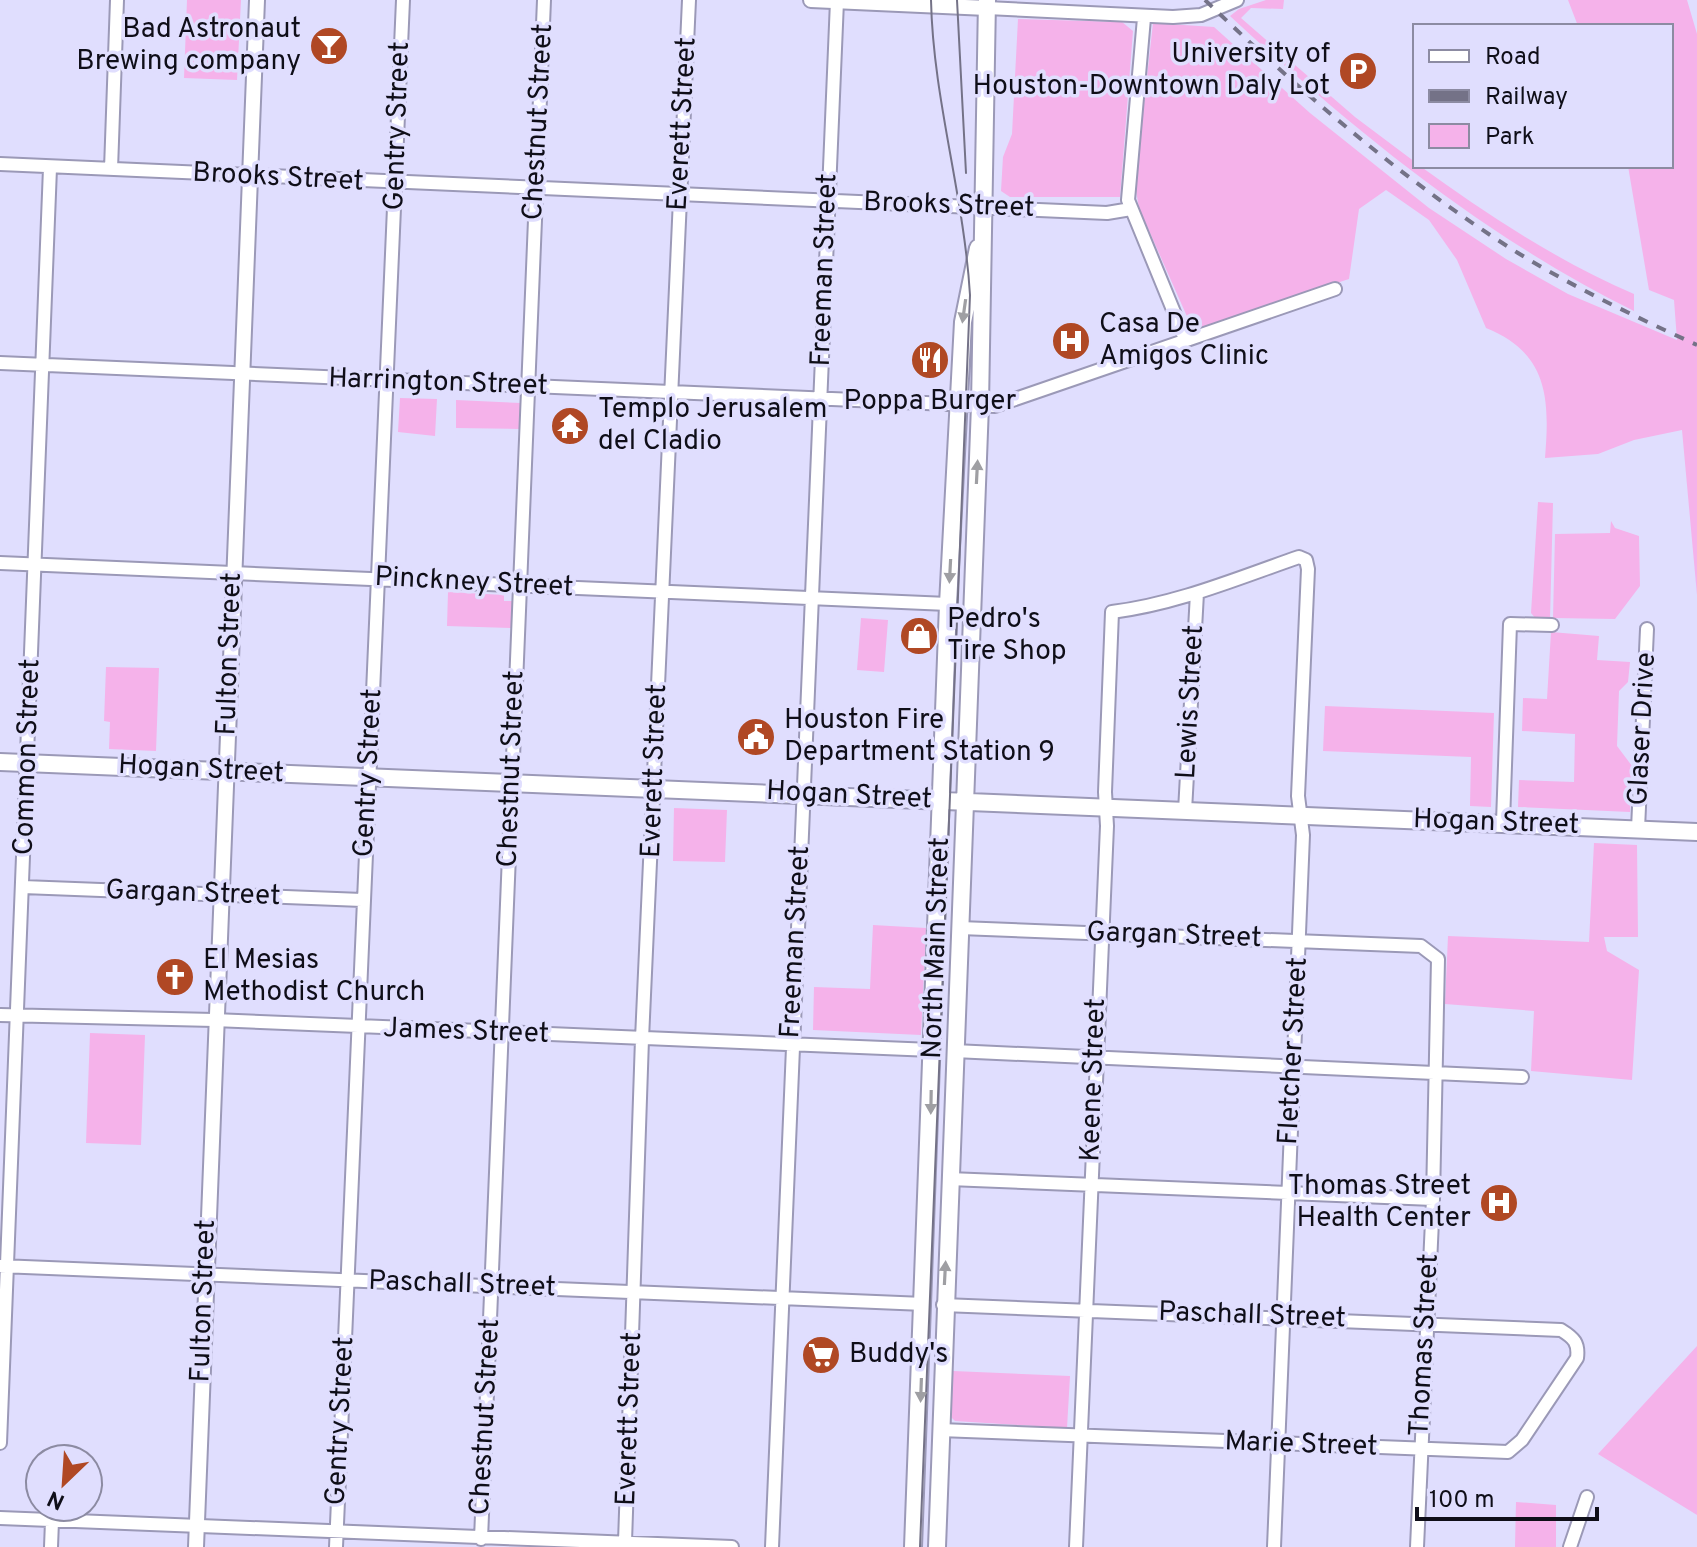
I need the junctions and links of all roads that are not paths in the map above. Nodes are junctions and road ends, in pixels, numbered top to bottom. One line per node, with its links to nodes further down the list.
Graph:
1 (117, 0): 13 (street)
2 (257, 0): 14 (street, Fulton Street)
3 (403, 0): 15 (street, Gentry Street)
4 (544, 0): 16 (street, Chestnut Street)
5 (689, 0): 17 (street, Everett Street)
6 (811, 0): 8 (street)
7 (1237, 0): 10 (street)
8 (837, 1): 9 (street); 18 (street, Freeman Street)
9 (987, 4): 10 (street); 19 (main road, North Main Street)
10 (1144, 18): 20 (street)
11 (0, 164): 12 (street, Brooks Street)
12 (50, 168): 13 (street, Brooks Street); 24 (street, Common Street)
13 (111, 169): 14 (street, Brooks Street)
14 (251, 177): 15 (street, Brooks Street); 25 (street, Fulton Street)
15 (396, 184): 16 (street, Brooks Street); 26 (street, Gentry Street)
16 (536, 189): 17 (street, Brooks Street); 27 (street, Chestnut Street)
17 (680, 195): 18 (street, Brooks Street); 28 (street, Everett Street)
18 (827, 201): 19 (street, Brooks Street); 29 (street, Freeman Street)
19 (984, 207): 20 (street, Brooks Street); 30 (main road, North Main Street, one-way to 30); 31 (main road, North Main Street)
20 (1131, 209): 22 (street)
21 (1335, 289): 22 (street, Harrington Street)
22 (1185, 339): 31 (street, Harrington Street)
23 (0, 363): 24 (street, Harrington Street)
24 (45, 365): 25 (street, Harrington Street); 33 (street, Common Street)
25 (243, 374): 26 (street, Harrington Street); 34 (street, Fulton Street)
26 (386, 380): 27 (street, Harrington Street); 35 (street, Gentry Street)
27 (527, 386): 28 (street, Harrington Street); 36 (street, Chestnut Street)
28 (670, 393): 29 (street, Harrington Street); 37 (street, Everett Street)
29 (820, 399): 30 (street, Harrington Street); 39 (street, Freeman Street)
30 (960, 405): 31 (street, Harrington Street); 40 (main road, North Main Street, one-way to 40)
31 (980, 405): 51 (main road, North Main Street, one-way to 31)
32 (0, 563): 33 (street, Pinckney Street)
33 (36, 564): 34 (street, Pinckney Street); 44 (street, Common Street)
34 (234, 573): 35 (street, Pinckney Street); 45 (street, Fulton Street)
35 (377, 579): 36 (street, Pinckney Street); 46 (street, Gentry Street)
36 (519, 585): 37 (street, Pinckney Street); 47 (street, Chestnut Street)
37 (662, 592): 39 (street, Pinckney Street); 48 (street, Everett Street)
38 (1197, 593): 52 (street, Keene Street); 53 (street, Lewis Street); 54 (street, Fletcher Street)
39 (812, 598): 40 (street, Pinckney Street); 49 (street, Freeman Street)
40 (948, 604): 50 (main road, North Main Street)
41 (1552, 625): 55 (street)
42 (1647, 629): 56 (street, Glaser Drive)
43 (0, 762): 44 (main road, Hogan Street)
44 (27, 763): 45 (main road, Hogan Street); 58 (street, Common Street)
45 (225, 772): 46 (main road, Hogan Street); 59 (street, Fulton Street)
46 (369, 778): 47 (main road, Hogan Street); 60 (street, Gentry Street)
47 (512, 783): 48 (main road, Hogan Street); 69 (street, Chestnut Street)
48 (654, 788): 49 (main road, Hogan Street); 70 (street, Everett Street)
49 (803, 794): 50 (main road, Hogan Street); 71 (street, Freeman Street)
50 (942, 800): 51 (main road, Hogan Street); 72 (main road, North Main Street)
51 (967, 801): 52 (main road, Hogan Street); 61 (main road, North Main Street)
52 (1105, 807): 53 (main road, Hogan Street); 62 (street, Keene Street)
53 (1185, 811): 54 (main road, Hogan Street)
54 (1300, 816): 55 (main road, Hogan Street); 63 (street, Fletcher Street)
55 (1503, 822): 56 (main road, Hogan Street)
56 (1638, 829): 57 (main road, Hogan Street)
57 (1692, 832)
58 (23, 887): 59 (street, Gargan Street); 66 (street, Common Street)
59 (220, 895): 60 (street, Gargan Street); 67 (street, Fulton Street)
60 (362, 900): 68 (street, Gentry Street)
61 (960, 928): 62 (street, Gargan Street); 73 (main road, North Main Street)
62 (1100, 933): 63 (street, Gargan Street); 74 (street, Keene Street)
63 (1300, 940): 64 (street, Gargan Street); 75 (street, Fletcher Street)
64 (1435, 953): 76 (street, Thomas Street)
65 (0, 1015): 66 (street, James Street)
66 (17, 1016): 67 (street, James Street); 82 (street, Common Street)
67 (214, 1020): 68 (street, James Street); 83 (street, Fulton Street)
68 (356, 1028): 69 (street, James Street); 84 (street, Gentry Street)
69 (502, 1034): 70 (street, James Street); 85 (street, Chestnut Street)
70 (642, 1039): 71 (street, James Street); 86 (street, Everett Street)
71 (791, 1044): 72 (street, James Street); 87 (street, Freeman Street)
72 (932, 1050): 88 (main road, North Main Street, one-way to 88)
73 (954, 1051): 74 (street); 78 (main road, North Main Street)
74 (1095, 1057): 75 (street); 79 (street, Keene Street)
75 (1293, 1066): 76 (street); 80 (street, Fletcher Street)
76 (1437, 1073): 77 (street); 81 (street, Thomas Street)
77 (1522, 1077)
78 (949, 1179): 79 (street); 89 (main road, North Main Street, one-way to 78)
79 (1090, 1186): 80 (street); 90 (street, Keene Street)
80 (1288, 1193): 81 (street); 91 (street, Fletcher Street)
81 (1433, 1199): 92 (street, Thomas Street)
82 (4, 1266): 83 (street, Paschall Street); 96 (street, Common Street)
83 (204, 1273): 84 (street, Paschall Street); 104 (street, Fulton Street)
84 (348, 1280): 85 (street, Paschall Street); 105 (street, Gentry Street)
85 (492, 1286): 86 (street, Paschall Street); 106 (street, Chestnut Street)
86 (635, 1292): 87 (street, Paschall Street); 107 (street, Everett Street)
87 (781, 1298): 88 (street, Paschall Street); 112 (street, Freeman Street)
88 (924, 1304): 113 (main road, North Main Street, one-way to 113)
89 (943, 1305): 90 (street, Paschall Street); 94 (main road, North Main Street)
90 (1084, 1309): 91 (street, Paschall Street); 95 (street, Keene Street)
91 (1283, 1317): 92 (street, Paschall Street); 97 (street, Fletcher Street)
92 (1426, 1324): 93 (street, Paschall Street); 98 (street, Thomas Street)
93 (1561, 1330): 98 (street, Marie Street)
94 (940, 1430): 95 (street, Marie Street); 114 (main road, North Main Street)
95 (1079, 1436): 97 (street, Marie Street); 115 (street, Keene Street)
96 (0, 1443)
97 (1277, 1444): 98 (street, Marie Street); 116 (street, Fletcher Street)
98 (1420, 1449): 117 (street, Thomas Street)
99 (1587, 1497): 118 (street)
100 (0, 1518): 101 (street)
101 (24, 1519)
102 (52, 1523): 108 (street)
103 (104, 1523): 104 (street)
104 (197, 1526): 105 (street); 109 (street, Fulton Street)
105 (336, 1531): 106 (street); 110 (street, Gentry Street)
106 (481, 1539): 107 (street)
107 (625, 1542): 111 (street)
108 (51, 1547)
109 (196, 1547)
110 (336, 1547)
111 (732, 1547)
112 (772, 1547)
113 (913, 1547)
114 (937, 1547)
115 (1076, 1547)
116 (1274, 1547)
117 (1417, 1547)
118 (1570, 1547)

